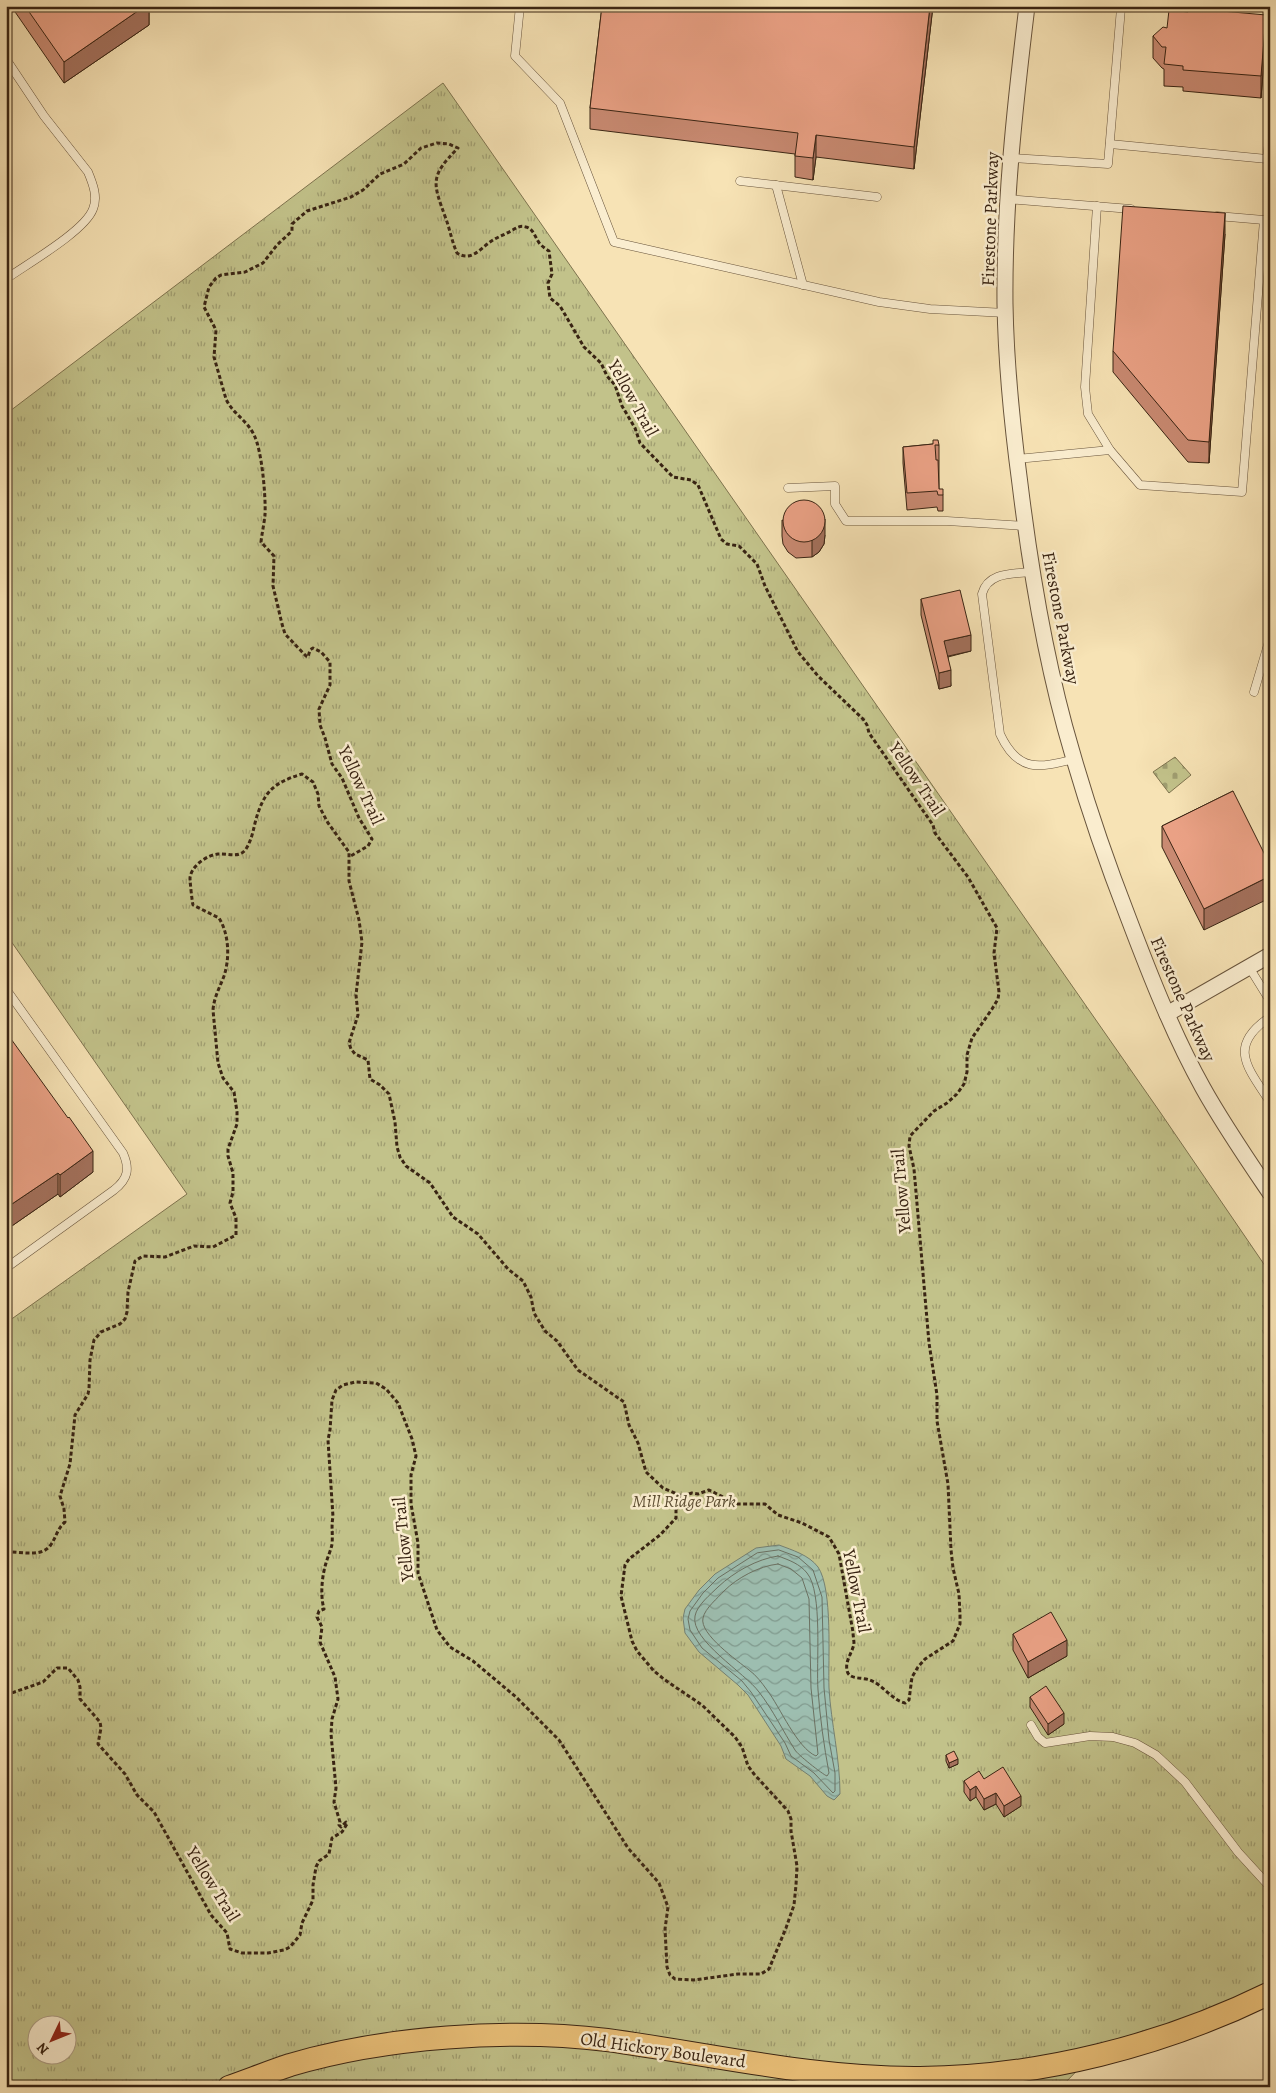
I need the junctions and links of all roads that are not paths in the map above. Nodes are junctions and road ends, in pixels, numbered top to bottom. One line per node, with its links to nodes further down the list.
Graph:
1 (520, 6): 16 (lane)
2 (1027, 6): 7 (street, Firestone Parkway)
3 (1134, 6): 6 (lane)
4 (6, 59): 15 (lane)
5 (1270, 133): 6 (lane)
6 (1110, 144): 7 (lane)
7 (1011, 158): 11 (street, Firestone Parkway)
8 (740, 181): 9 (lane)
9 (776, 185): 10 (lane); 16 (lane)
10 (877, 197)
11 (1007, 199): 12 (lane); 17 (street, Firestone Parkway)
12 (1097, 206): 13 (lane); 18 (lane)
13 (1136, 209)
14 (1205, 215): 18 (lane)
15 (6, 278)
16 (803, 285): 17 (lane)
17 (1006, 313): 19 (street, Firestone Parkway)
18 (1110, 450): 19 (lane)
19 (1017, 460): 21 (street, Firestone Parkway)
20 (788, 488): 21 (lane)
21 (1025, 526): 22 (street, Firestone Parkway)
22 (1031, 572): 25 (street, Firestone Parkway); 25 (lane)
23 (1270, 638): 24 (lane)
24 (1254, 692)
25 (1074, 759): 30 (street, Firestone Parkway)
26 (1270, 955): 27 (street)
27 (1249, 967): 29 (lane); 30 (street)
28 (6, 989): 34 (lane)
29 (1270, 1001)
30 (1167, 1014): 33 (street, Firestone Parkway)
31 (1270, 1017): 32 (lane)
32 (1270, 1102)
33 (1270, 1193)
34 (6, 1268)
35 (1031, 1725): 36 (lane)
36 (1270, 1887)
37 (1270, 1993): 38 (main road, Old Hickory Boulevard)
38 (229, 2087)

